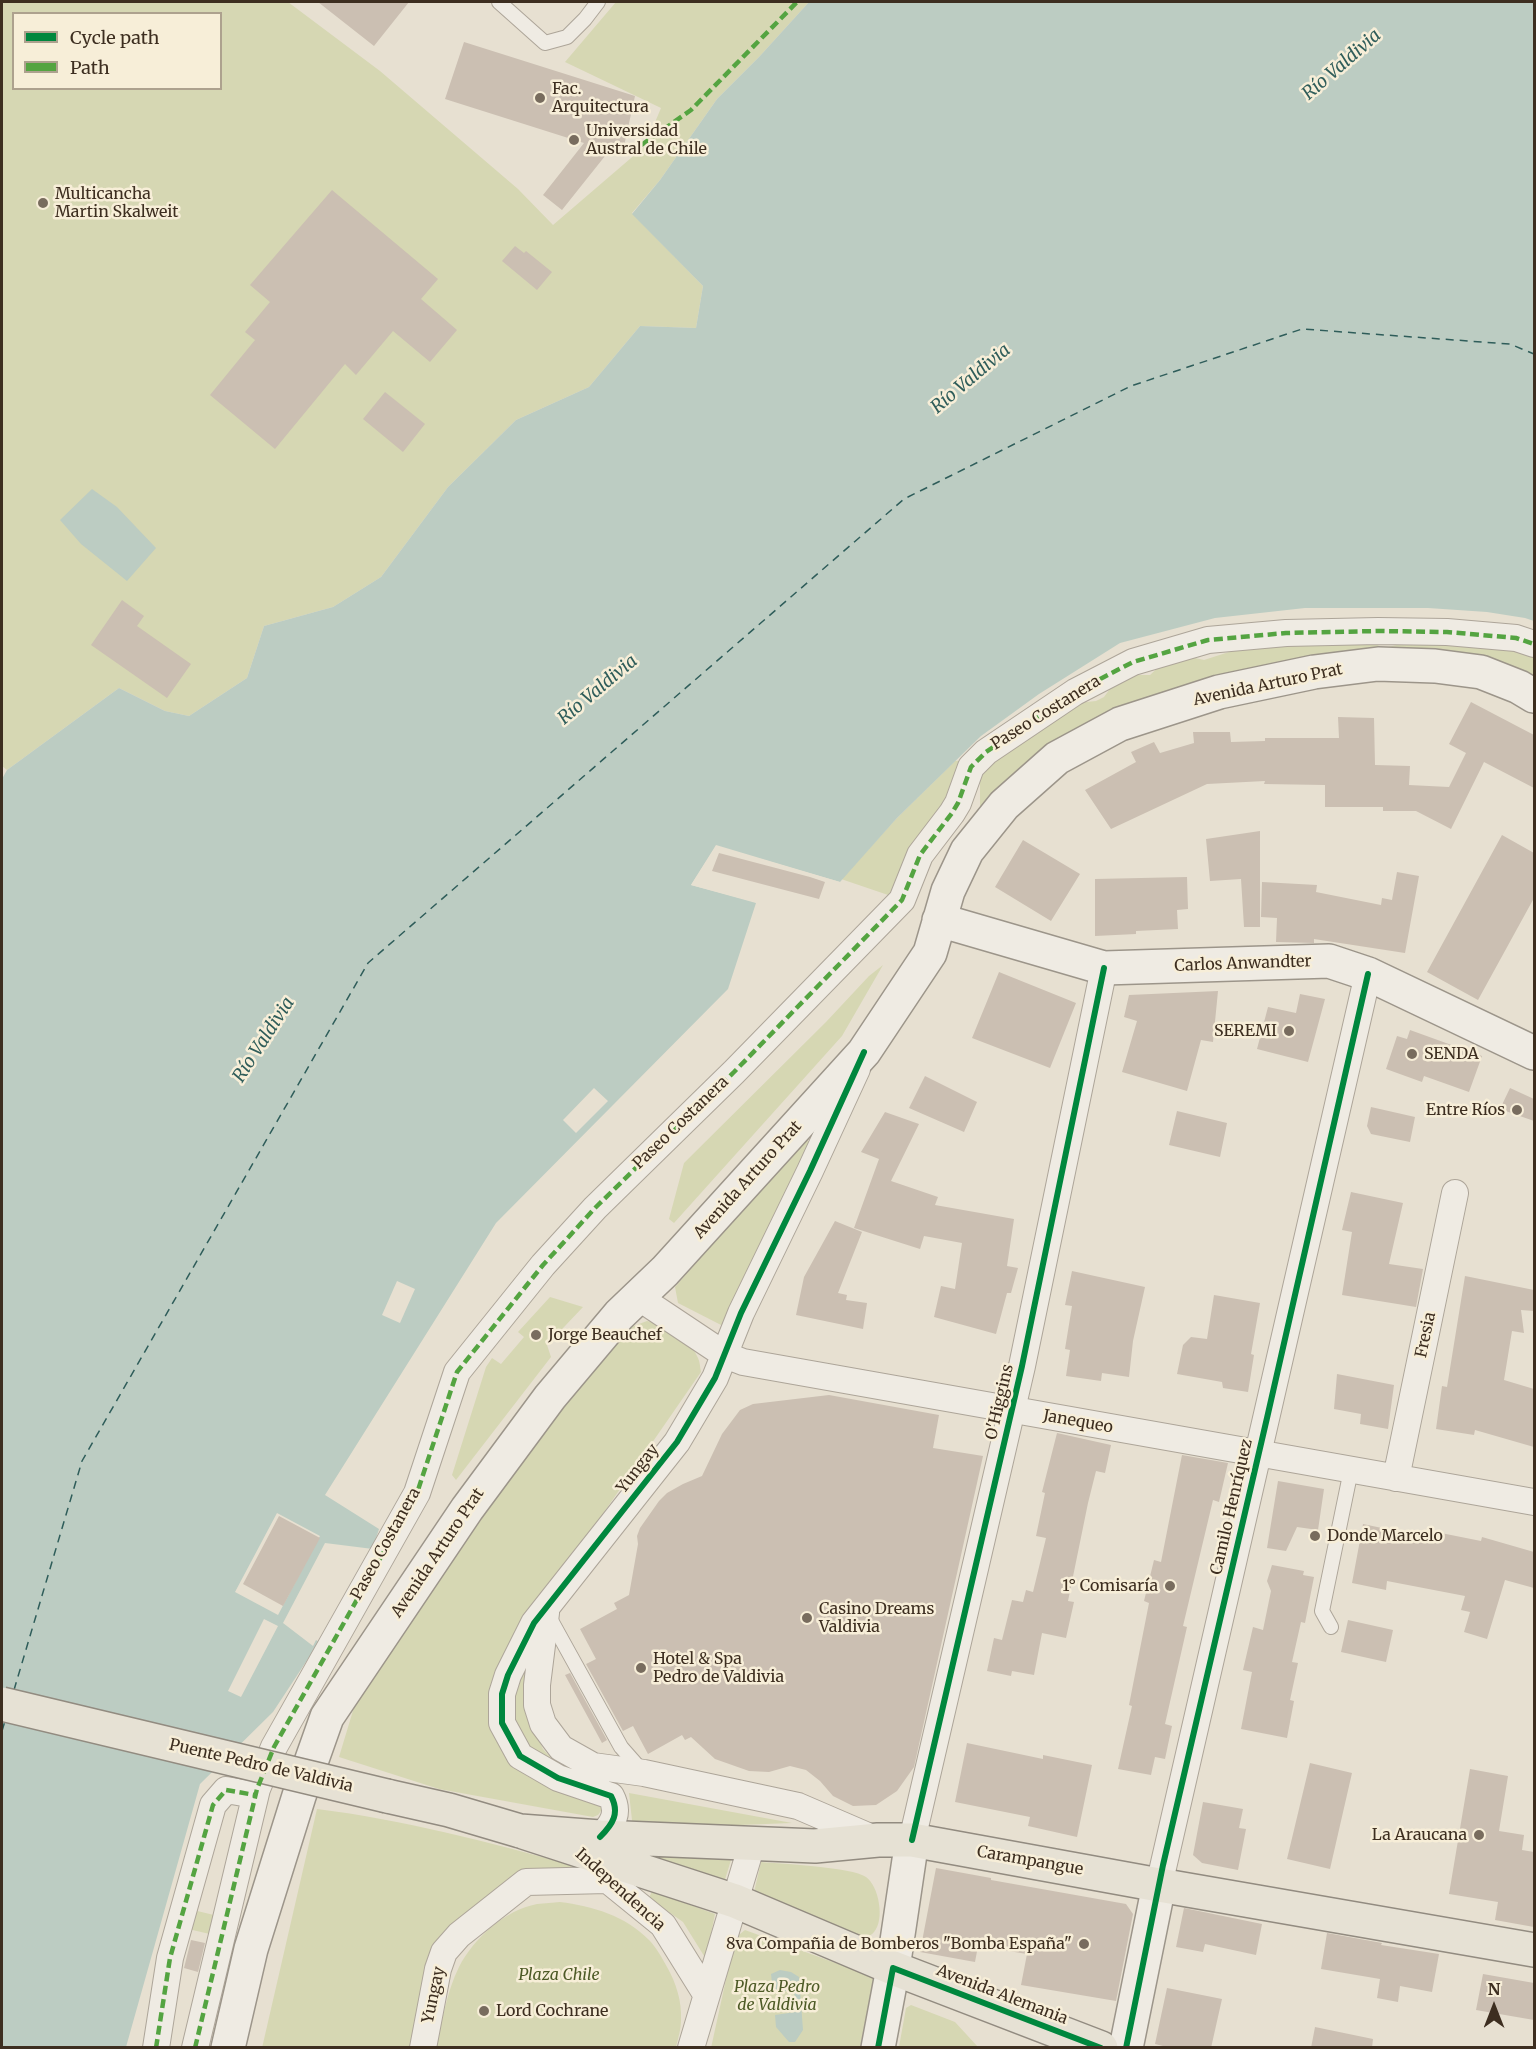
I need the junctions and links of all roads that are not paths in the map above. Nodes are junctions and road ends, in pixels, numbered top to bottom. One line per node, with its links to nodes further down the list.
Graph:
1 (499, 2): 2 (lane)
2 (598, 2)
3 (1534, 644): 22 (street, Paseo Costanera)
4 (1534, 696): 5 (main road, Avenida Arturo Prat)
5 (939, 920): 6 (main road, Carlos Anwandter); 8 (main road, Avenida Arturo Prat)
6 (1104, 968): 7 (main road, Carlos Anwandter); 13 (street, O'Higgins)
7 (1368, 974): 9 (main road, Carlos Anwandter); 14 (street, Camilo Henríquez)
8 (864, 1052): 11 (main road, Avenida Arturo Prat); 12 (street, Yungay)
9 (1534, 1053)
10 (1455, 1193): 16 (street, Fresia)
11 (638, 1297): 12 (street, Janequeo); 36 (main road, Avenida Arturo Prat)
12 (725, 1355): 13 (street, Janequeo); 18 (street, Yungay)
13 (1012, 1411): 14 (street, Janequeo); 25 (street, O'Higgins)
14 (1258, 1453): 15 (street, Janequeo); 29 (street, Camilo Henríquez)
15 (1351, 1470): 16 (street, Janequeo); 19 (lane)
16 (1396, 1478): 17 (street, Janequeo)
17 (1534, 1502)
18 (546, 1610): 21 (lane); 21 (street); 26 (street, Yungay)
19 (1332, 1627)
20 (2, 1704): 23 (main road, Puente Pedro de Valdivia, bridge)
21 (644, 1773): 24 (street)
22 (255, 1795): 34 (street); 35 (street, Paseo Costanera)
23 (520, 1831): 26 (main road, Avenida Alemania)
24 (878, 1840): 25 (main road, Carampangue); 27 (main road, Carampangue)
25 (912, 1840): 29 (main road, Carampangue); 32 (main road)
26 (586, 1842): 27 (main road, Carampangue); 28 (street, Independencia); 30 (main road, Avenida Alemania)
27 (752, 1844): 30 (street)
28 (607, 1880): 33 (street, Independencia); 37 (street, Yungay)
29 (1159, 1885): 31 (main road, Carampangue); 41 (main road, Camilo Henríquez)
30 (735, 1901): 32 (main road, Avenida Alemania); 33 (street)
31 (1534, 1950)
32 (893, 1968): 39 (main road); 40 (main road, Avenida Alemania)
33 (706, 1995): 38 (street)
34 (156, 2048)
35 (195, 2048)
36 (228, 2048)
37 (423, 2048)
38 (691, 2048)
39 (878, 2048)
40 (1101, 2048)
41 (1126, 2048)

